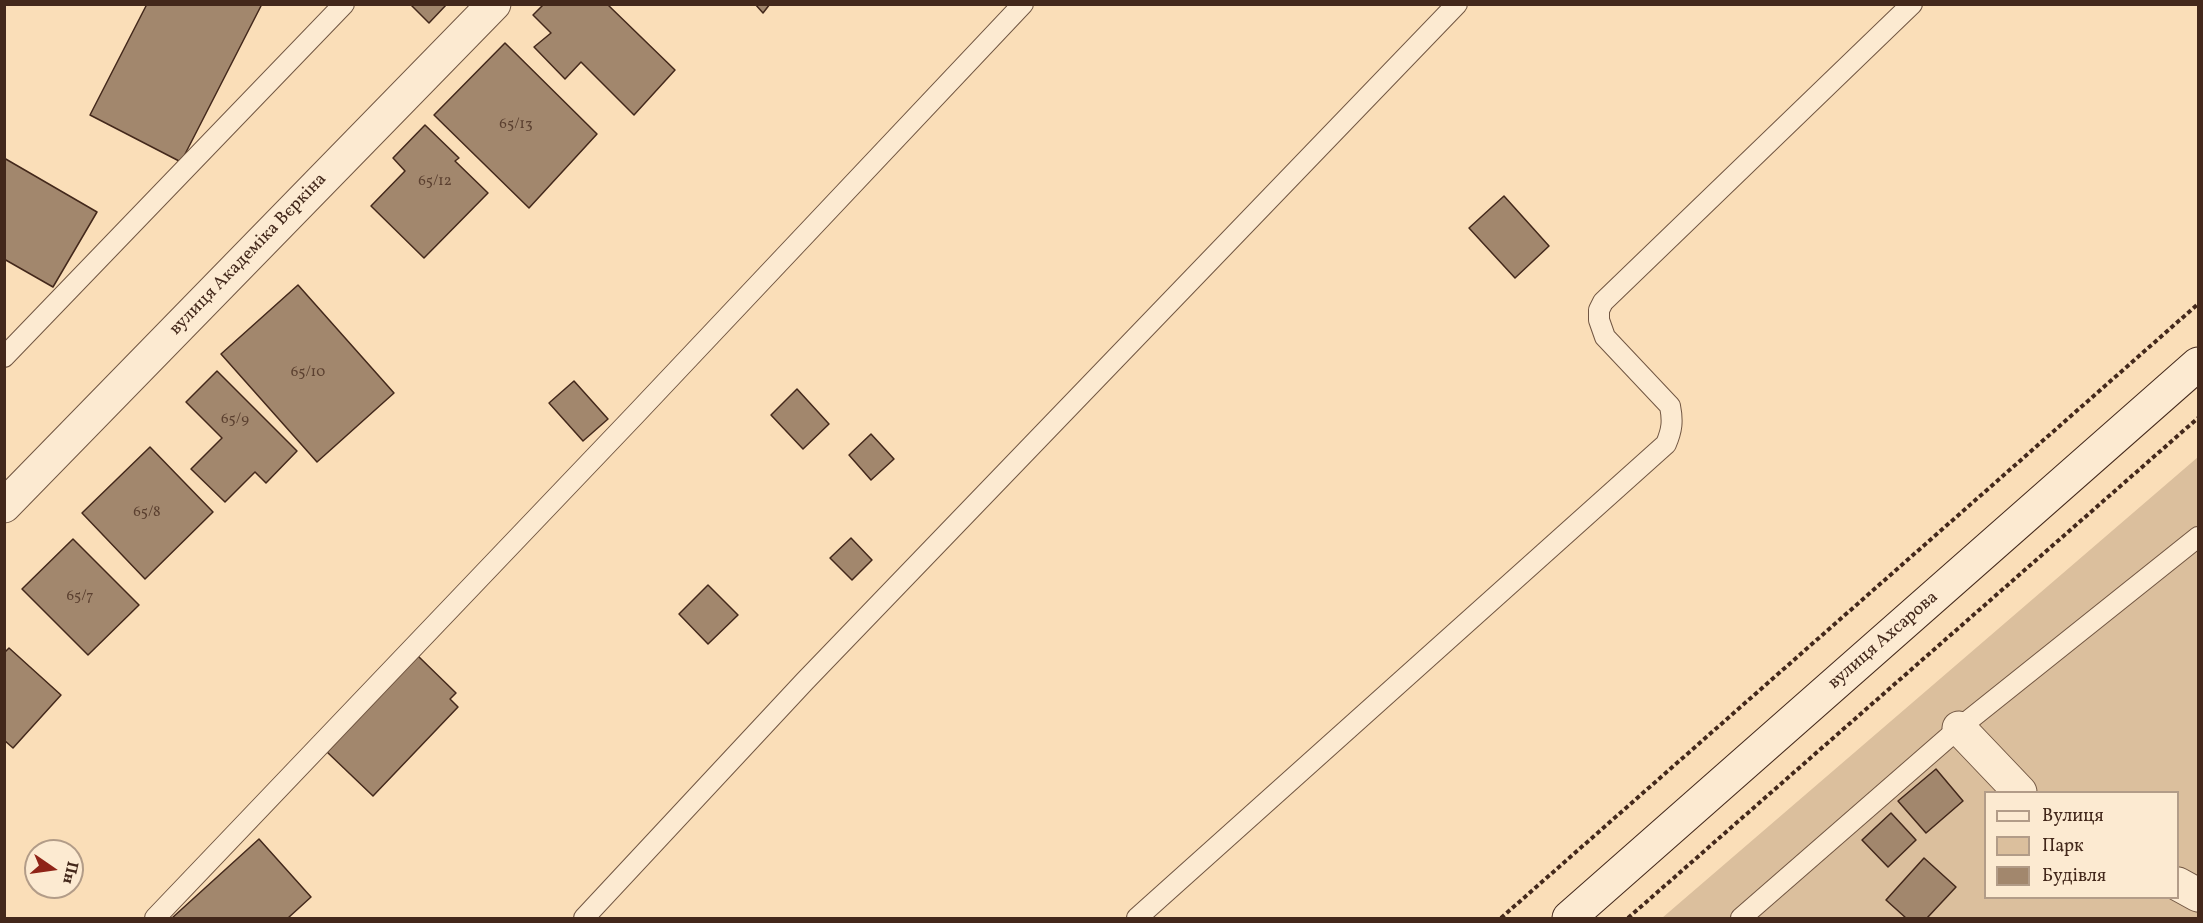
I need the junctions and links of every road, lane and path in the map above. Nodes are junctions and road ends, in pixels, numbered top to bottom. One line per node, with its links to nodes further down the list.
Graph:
1 (494, 4): 10 (main road, вулиця Академіка Вєркіна)
2 (1023, 4): 16 (lane)
3 (1457, 4): 17 (lane)
4 (1912, 4): 18 (lane)
5 (334, 7): 7 (lane)
6 (2199, 304): 19 (path)
7 (4, 357)
8 (2199, 364): 20 (main road, вулиця Ахсарова)
9 (2199, 418): 21 (path)
10 (4, 506)
11 (2199, 537): 12 (lane)
12 (1959, 728): 13 (main road); 22 (lane)
13 (2019, 791)
14 (2179, 885): 15 (main road)
15 (2199, 895)
16 (155, 918)
17 (584, 918)
18 (1137, 918)
19 (1501, 918)
20 (1569, 918)
21 (1628, 918)
22 (1741, 918)

